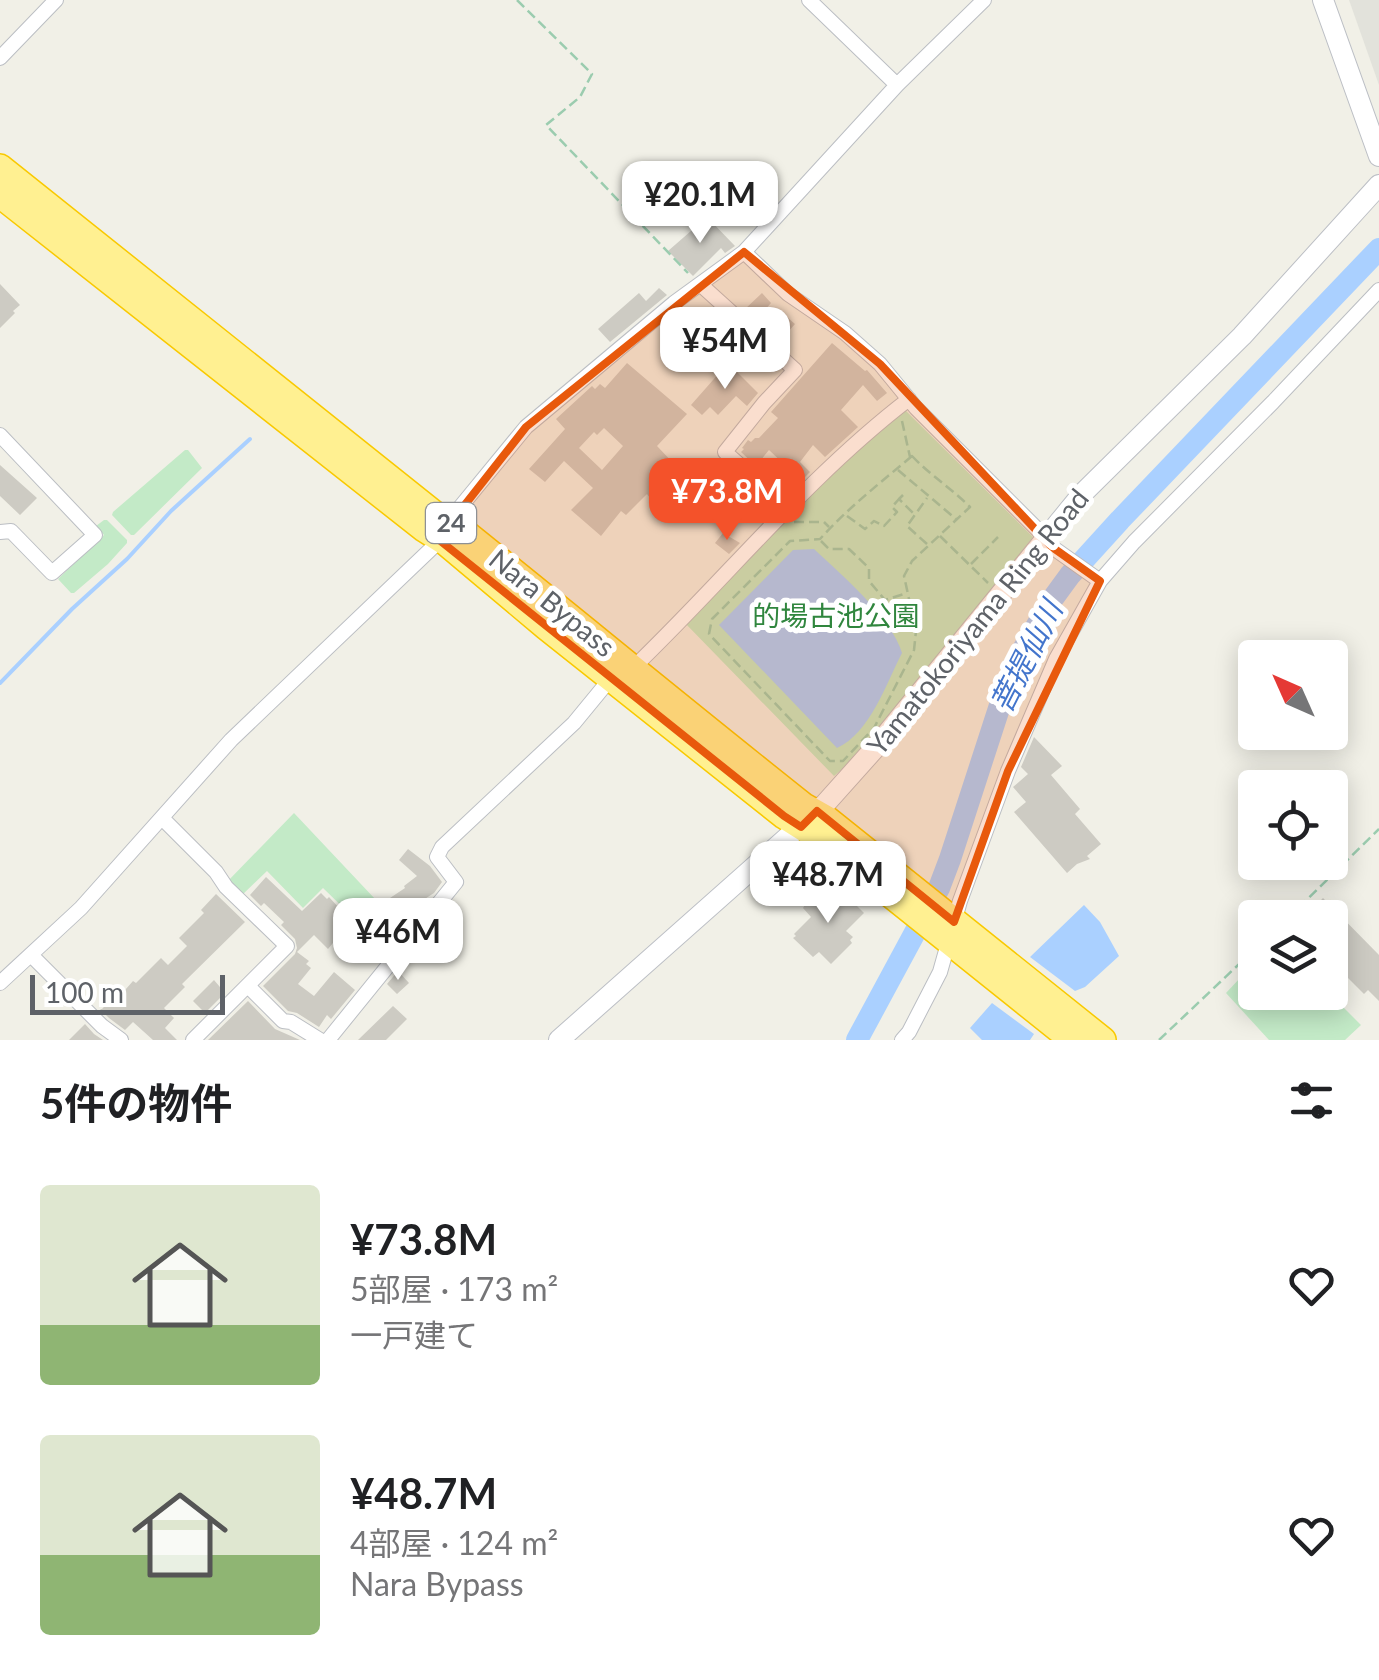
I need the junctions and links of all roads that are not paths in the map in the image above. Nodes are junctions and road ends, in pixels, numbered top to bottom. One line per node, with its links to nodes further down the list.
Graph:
1 (56, 0): 5 (street)
2 (809, 0): 6 (street)
3 (984, 0): 6 (street)
4 (1323, 0): 7 (main road)
5 (0, 58)
6 (897, 85): 11 (street)
7 (1379, 156)
8 (0, 166): 17 (highway, Nara Bypass / 24)
9 (1379, 186): 19 (main road, Yamatokoriyama Ring Road)
10 (0, 195): 17 (highway, Nara Bypass / 24)
11 (744, 252): 12 (street); 14 (street)
12 (700, 284): 16 (street); 17 (street)
13 (1379, 290): 20 (street)
14 (908, 399): 16 (street); 19 (street)
15 (0, 435): 18 (street)
16 (788, 514): 21 (street)
17 (444, 531): 21 (highway, Nara Bypass / 24); 22 (street)
18 (0, 532)
19 (1048, 543): 20 (street); 23 (main road, Yamatokoriyama Ring Road)
20 (1097, 578): 24 (street)
21 (622, 674): 23 (highway, Nara Bypass / 24); 30 (street)
22 (162, 818): 25 (street); 27 (street)
23 (808, 820): 24 (highway, Nara Bypass / 24); 31 (main road, Yamatokoriyama Ring Road)
24 (948, 929): 32 (street); 33 (highway, Nara Bypass / 24); 34 (highway, Nara Bypass / 24)
25 (32, 956): 26 (street); 28 (street)
26 (0, 984)
27 (248, 986): 29 (street); 30 (street)
28 (121, 1040)
29 (193, 1040)
30 (324, 1040)
31 (558, 1040)
32 (902, 1040)
33 (1072, 1040)
34 (1103, 1040)

